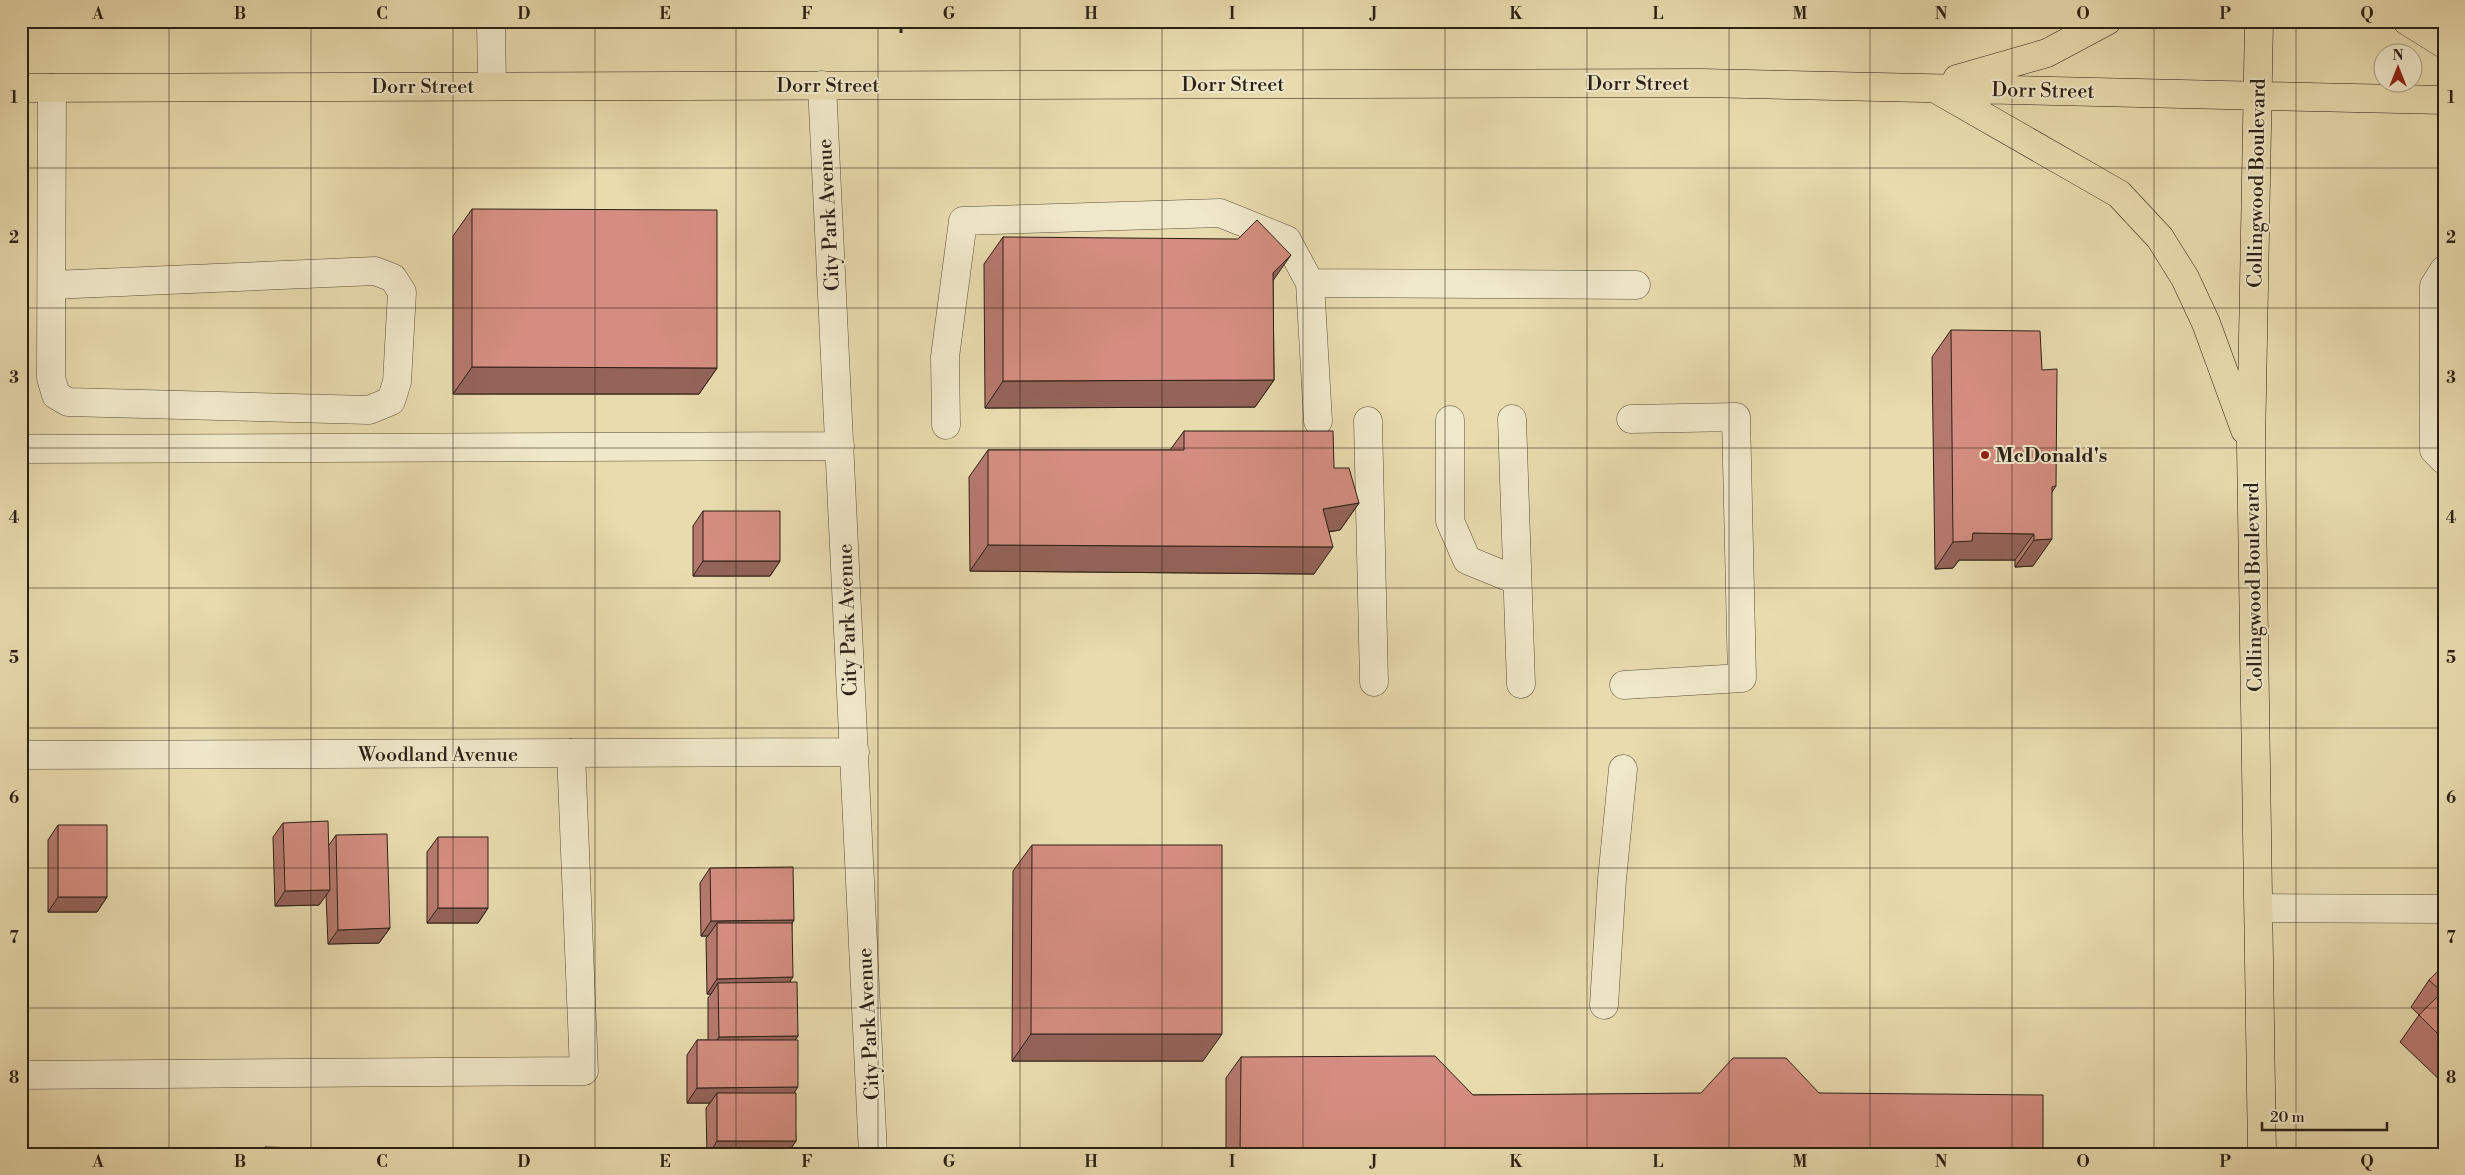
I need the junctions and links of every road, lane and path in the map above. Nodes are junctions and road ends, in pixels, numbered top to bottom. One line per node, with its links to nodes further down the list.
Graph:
1 (491, 21): 9 (street)
2 (901, 21): 6 (path)
3 (2107, 21): 10 (main road)
4 (2259, 21): 13 (main road, Collingwood Boulevard)
5 (2407, 21): 7 (main road)
6 (901, 33)
7 (2444, 44)
8 (822, 85): 9 (main road, Dorr Street); 10 (main road, Dorr Street); 26 (street, City Park Avenue)
9 (492, 86): 12 (main road, Dorr Street)
10 (1932, 87): 13 (main road, Dorr Street); 25 (main road)
11 (21, 88): 12 (main road, Dorr Street)
12 (52, 88): 17 (street)
13 (2258, 95): 14 (main road, Dorr Street); 25 (main road, Collingwood Boulevard)
14 (2444, 100)
15 (2444, 270): 28 (street)
16 (1310, 283): 18 (street); 22 (street); 24 (street)
17 (52, 285): 17 (street)
18 (1636, 285)
19 (1512, 419): 29 (street)
20 (1631, 419): 32 (street)
21 (1450, 420): 29 (street)
22 (1318, 422)
23 (1368, 422): 30 (street)
24 (946, 425)
25 (2251, 445): 37 (main road, Collingwood Boulevard)
26 (840, 446): 27 (street); 33 (street, City Park Avenue)
27 (21, 449)
28 (2444, 460)
29 (1516, 580): 31 (street)
30 (1374, 682)
31 (1520, 684)
32 (1624, 685)
33 (855, 752): 34 (street, Woodland Avenue); 41 (street, City Park Avenue)
34 (570, 753): 35 (street, Woodland Avenue); 40 (street)
35 (21, 755)
36 (1623, 769): 39 (street)
37 (2259, 908): 38 (street); 42 (main road, Collingwood Boulevard)
38 (2444, 909)
39 (1604, 1005)
40 (21, 1075)
41 (873, 1154)
42 (2262, 1154)

